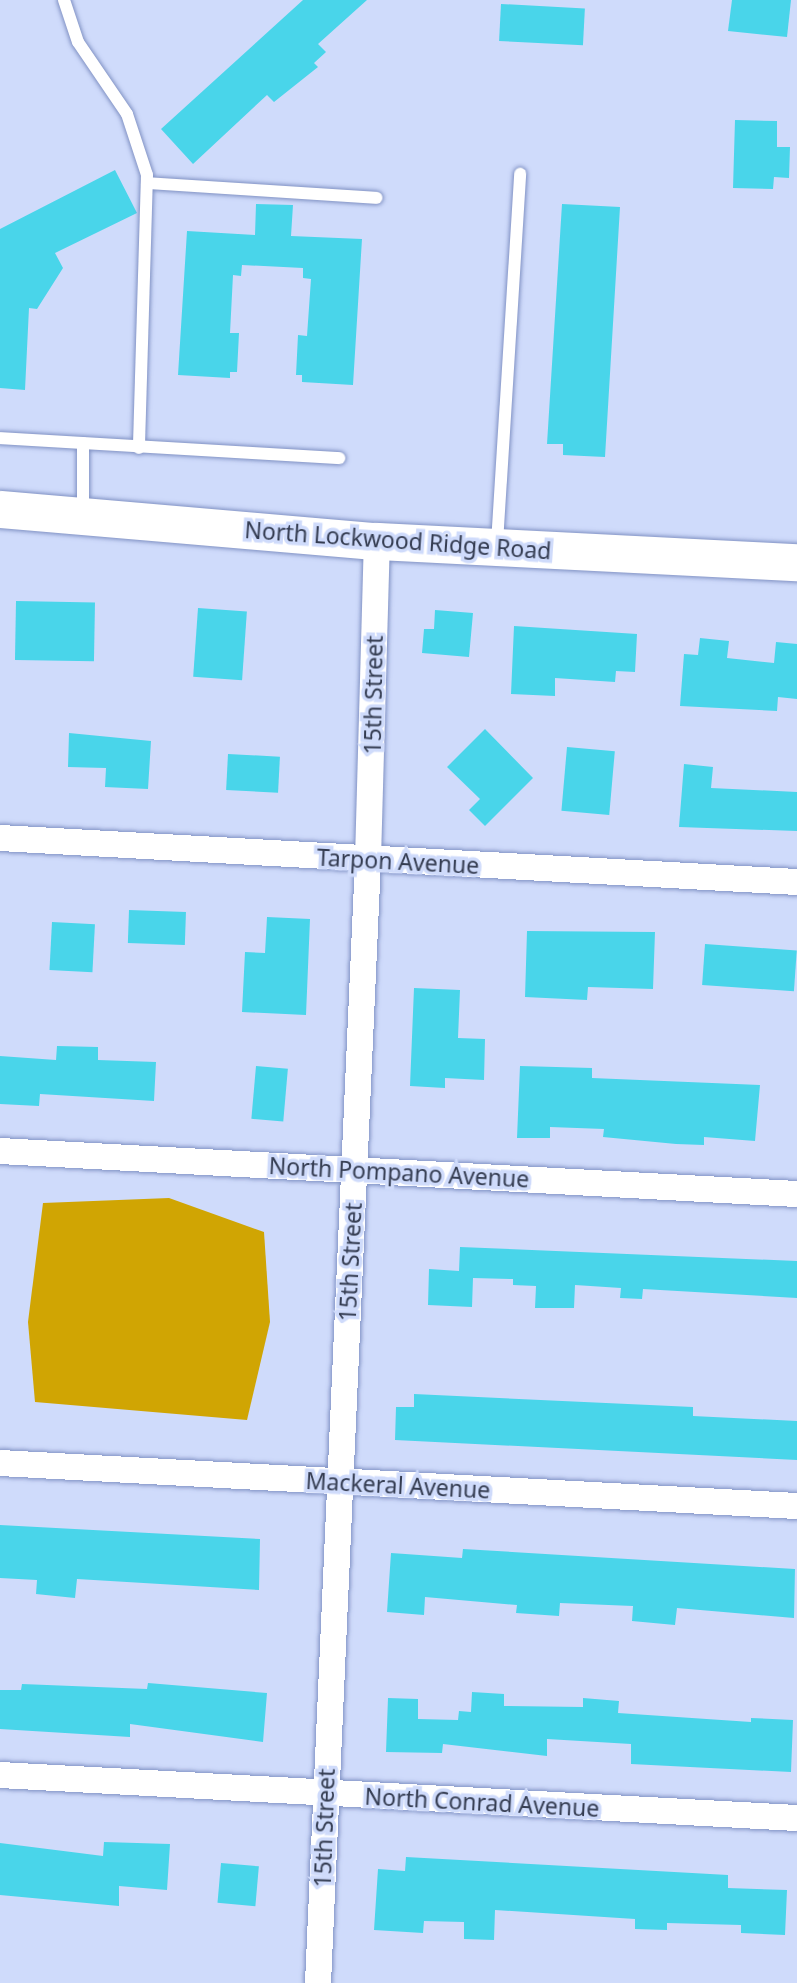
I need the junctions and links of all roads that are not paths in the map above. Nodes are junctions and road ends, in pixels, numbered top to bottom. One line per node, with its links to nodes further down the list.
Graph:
1 (64, 0): 3 (lane)
2 (520, 174): 12 (lane)
3 (147, 183): 4 (lane); 7 (lane)
4 (377, 198)
5 (0, 438): 6 (lane)
6 (83, 443): 7 (lane); 10 (lane)
7 (139, 447): 8 (lane)
8 (339, 458)
9 (0, 509): 10 (street, North Lockwood Ridge Road)
10 (83, 517): 11 (street, North Lockwood Ridge Road)
11 (377, 541): 12 (street, North Lockwood Ridge Road); 15 (street, 15th Street)
12 (497, 547): 13 (street, North Lockwood Ridge Road)
13 (797, 562)
14 (0, 838): 15 (street, Tarpon Avenue)
15 (368, 859): 16 (street, Tarpon Avenue); 18 (street, 15th Street)
16 (797, 882)
17 (0, 1151): 18 (street, North Pompano Avenue)
18 (355, 1170): 19 (street, North Pompano Avenue); 21 (street, 15th Street)
19 (797, 1194)
20 (0, 1464): 21 (street, Mackeral Avenue)
21 (338, 1482): 22 (street, Mackeral Avenue); 24 (street, 15th Street)
22 (797, 1506)
23 (0, 1776): 24 (street, North Conrad Avenue)
24 (325, 1793): 25 (street, North Conrad Avenue); 26 (street, 15th Street)
25 (797, 1818)
26 (318, 1983)

